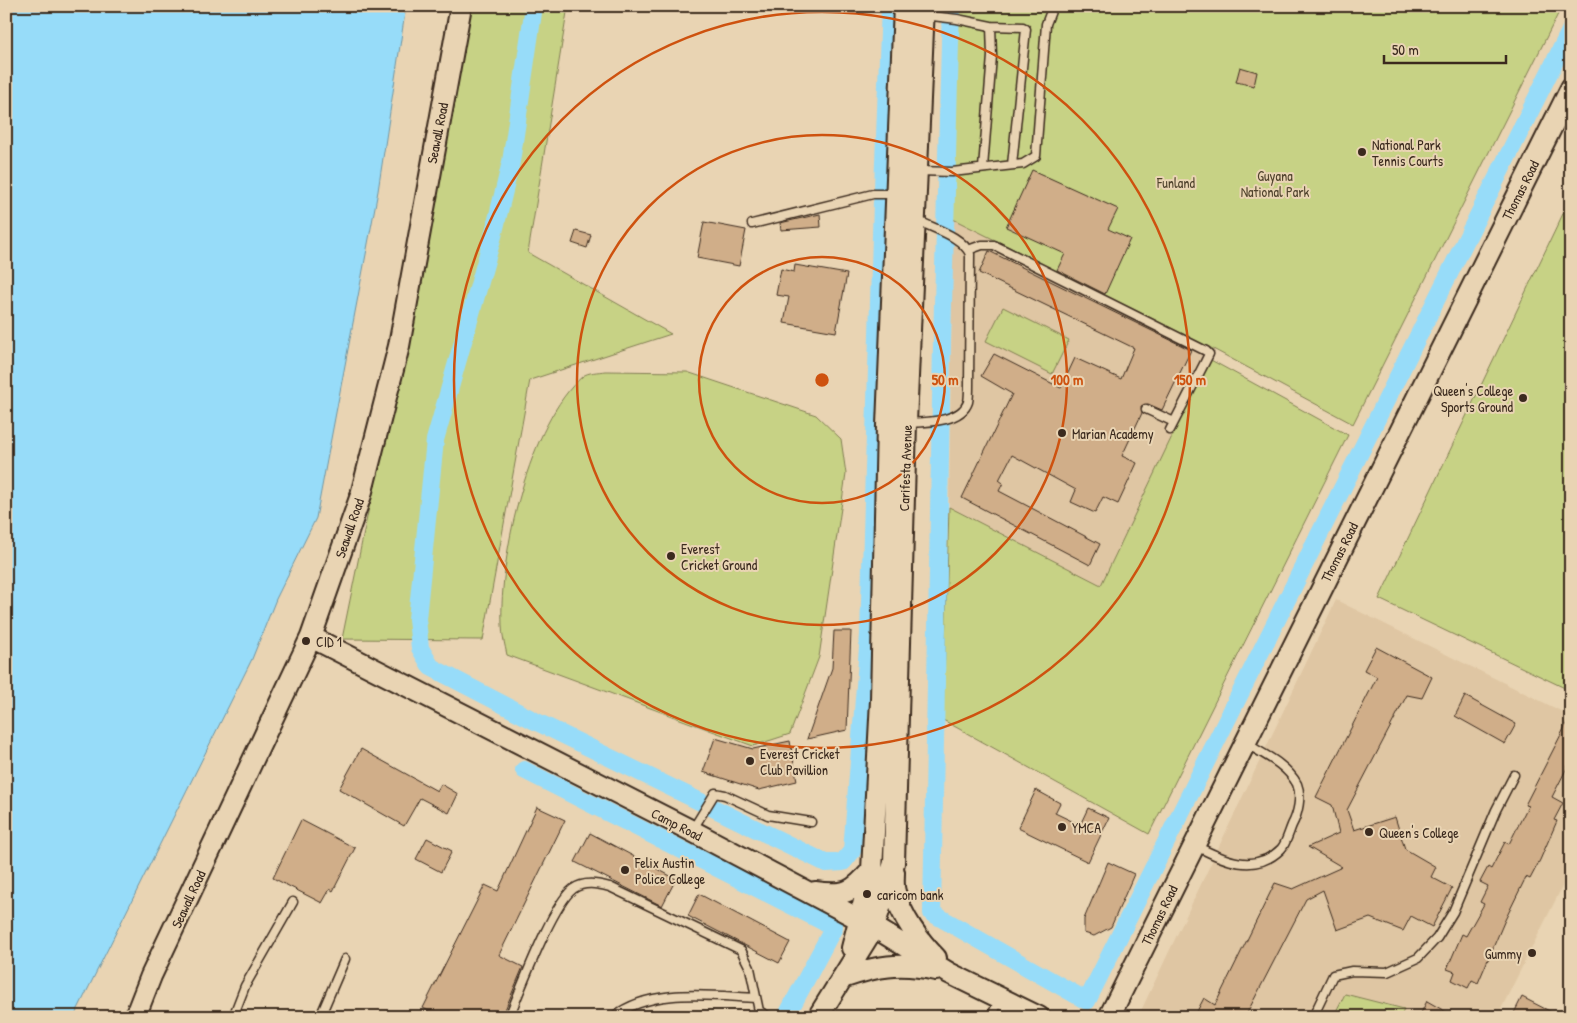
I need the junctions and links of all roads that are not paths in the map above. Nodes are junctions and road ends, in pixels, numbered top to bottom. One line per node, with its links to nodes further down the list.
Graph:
1 (461, 6): 16 (street, Seawall Road)
2 (904, 6): 10 (street, Carifesta Avenue)
3 (1053, 6): 7 (lane)
4 (928, 13): 5 (lane); 9 (street, Carifesta Avenue)
5 (991, 26): 7 (lane); 8 (lane)
6 (1571, 88): 17 (street, Thomas Road)
7 (1012, 165): 8 (lane)
8 (983, 168): 9 (lane)
9 (924, 171): 11 (street, Carifesta Avenue)
10 (898, 194): 12 (lane); 23 (street, Carifesta Avenue)
11 (922, 223): 13 (lane); 15 (street, Carifesta Avenue)
12 (752, 224)
13 (968, 250): 14 (lane); 15 (lane)
14 (1146, 409)
15 (914, 423): 22 (street, Carifesta Avenue)
16 (311, 637): 20 (street, Camp Road); 33 (street, Seawall Road)
17 (1244, 742): 21 (street, Thomas Road); 21 (lane)
18 (1514, 775): 42 (lane)
19 (811, 822): 20 (lane)
20 (695, 825): 24 (street, Camp Road)
21 (1194, 845): 41 (street, Thomas Road)
22 (894, 863): 26 (street, Carifesta Avenue); 28 (street)
23 (872, 870): 24 (street); 26 (street, Carifesta Avenue)
24 (806, 890): 26 (street, Camp Road)
25 (293, 902): 34 (lane)
26 (867, 924): 28 (street, Camp Road); 29 (street)
27 (345, 959): 35 (lane)
28 (949, 972): 29 (street); 31 (street, Camp Road)
29 (842, 978): 38 (street)
30 (756, 998): 32 (lane); 36 (lane); 37 (lane)
31 (1001, 998): 39 (lane); 40 (street, Camp Road)
32 (508, 1016)
33 (135, 1017)
34 (233, 1017)
35 (320, 1017)
36 (613, 1017)
37 (769, 1017)
38 (818, 1017)
39 (990, 1017)
40 (1039, 1017)
41 (1109, 1017)
42 (1313, 1017)

